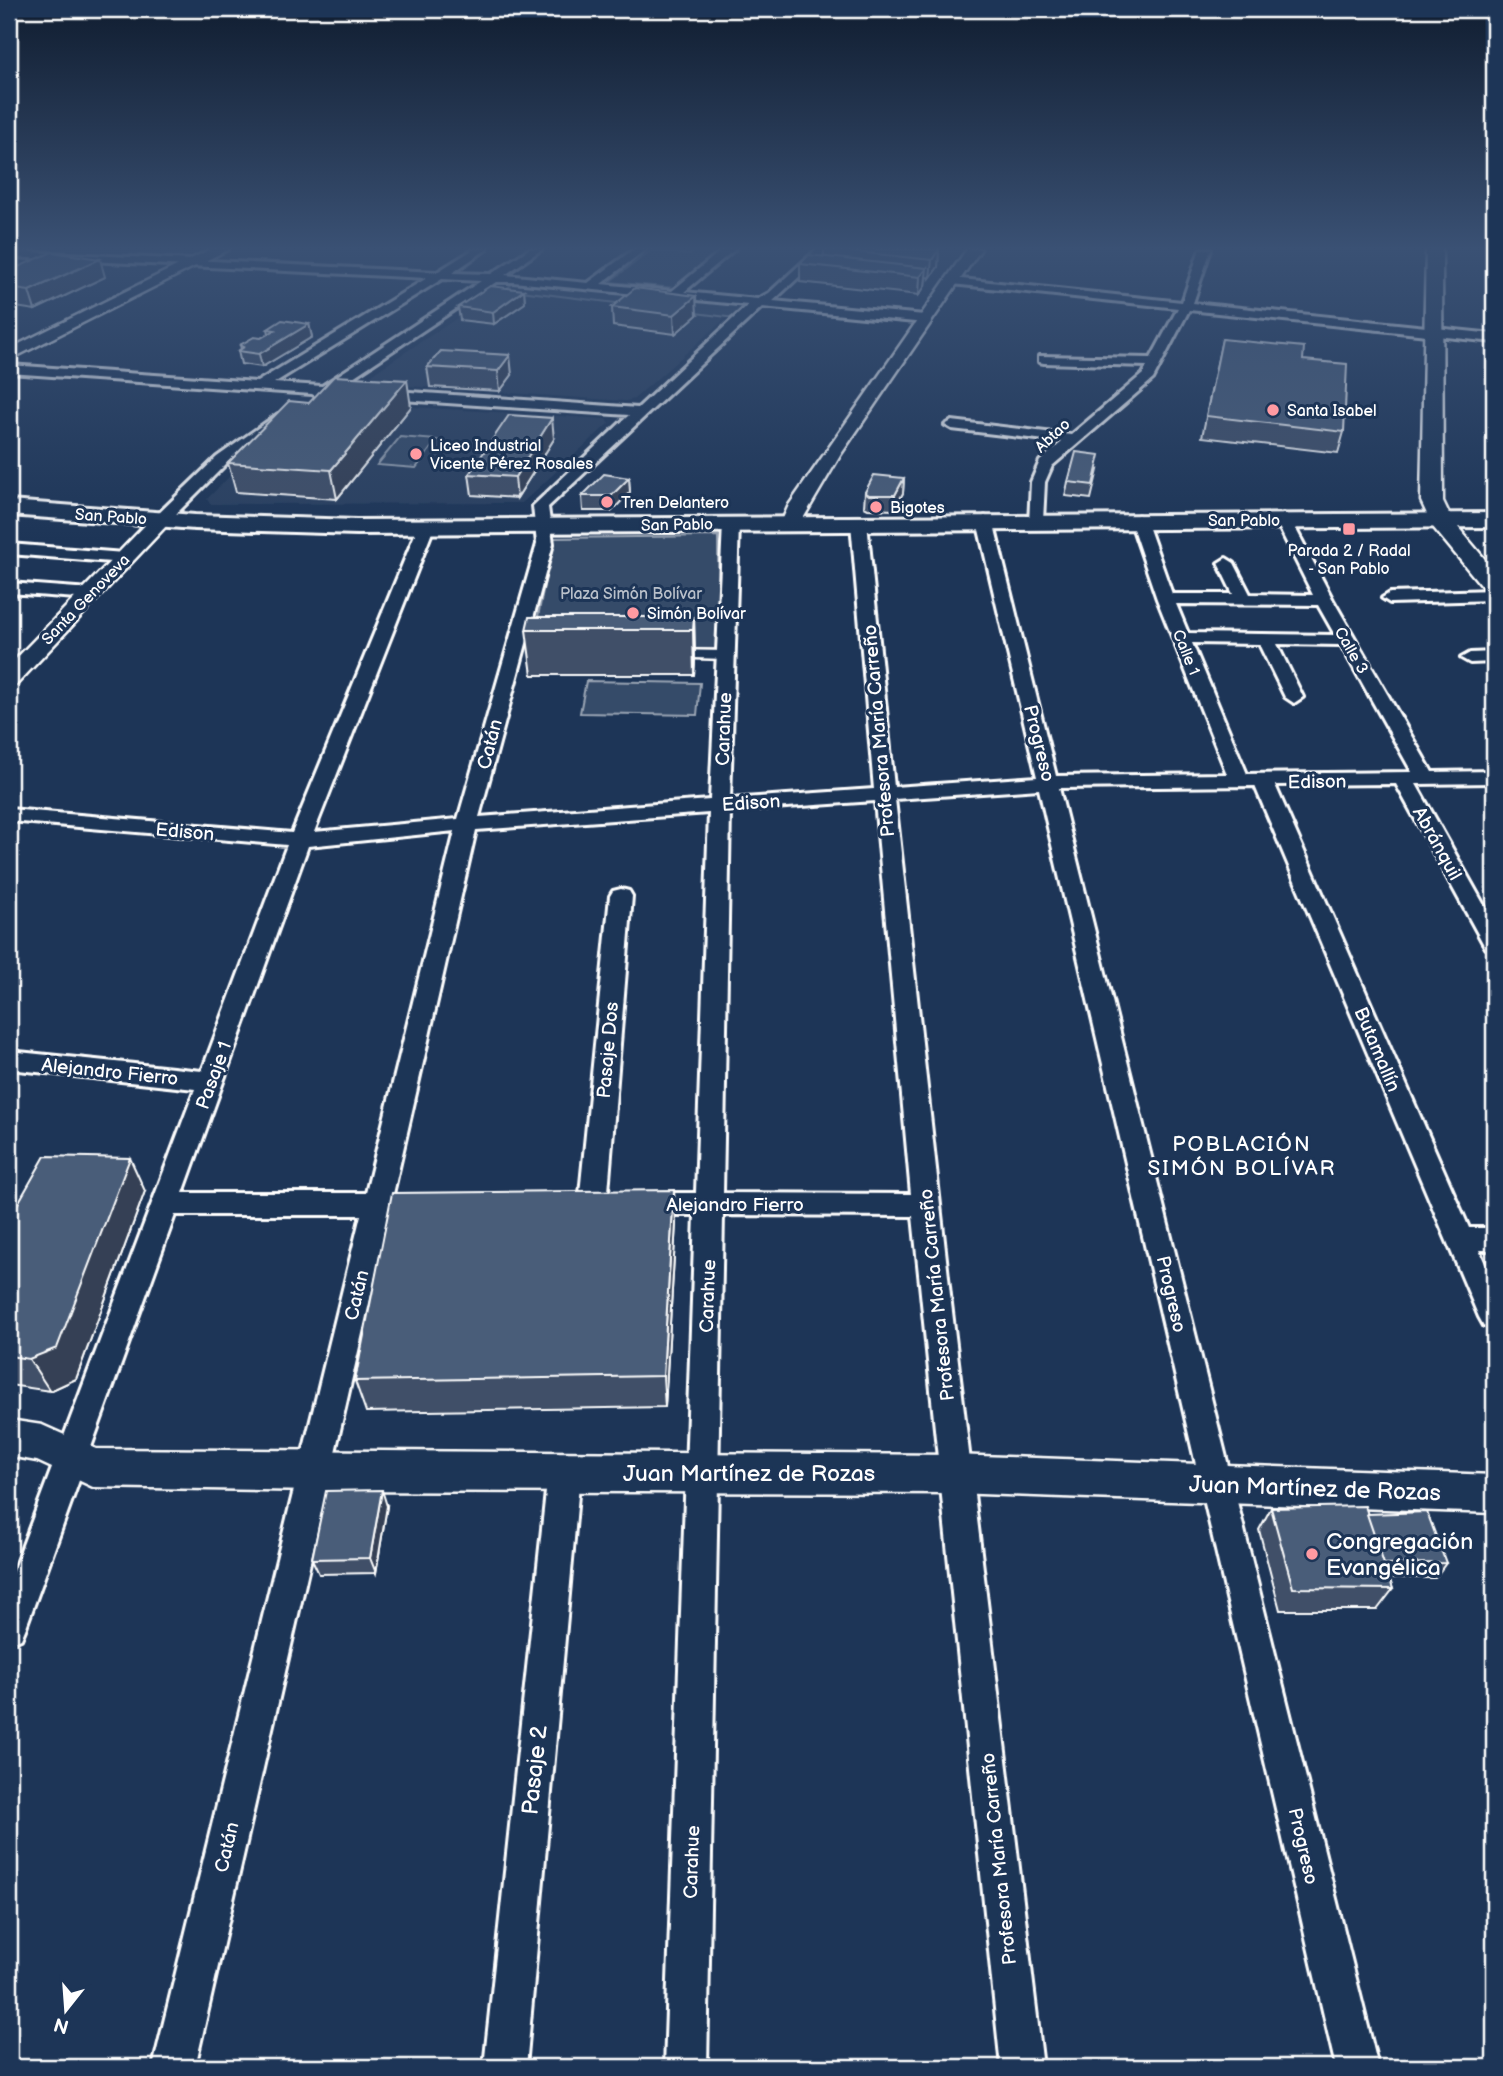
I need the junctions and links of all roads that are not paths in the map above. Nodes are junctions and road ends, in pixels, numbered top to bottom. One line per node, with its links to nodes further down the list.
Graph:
1 (27, 346): 8 (street)
2 (325, 346): 12 (street)
3 (391, 346): 13 (street)
4 (711, 346): 14 (street, Catán)
5 (906, 346): 26 (street)
6 (1164, 346): 10 (street, Abtao)
7 (1435, 346): 19 (main road)
8 (9, 355)
9 (1044, 359): 10 (street)
10 (1156, 362): 16 (street, Abtao)
11 (9, 369): 12 (street)
12 (260, 386): 13 (street)
13 (324, 390): 14 (street); 21 (street)
14 (639, 412): 29 (street, Catán)
15 (952, 425): 16 (street)
16 (1071, 439): 24 (street, Abtao)
17 (9, 508): 21 (main road, San Pablo)
18 (1494, 513): 19 (main road, San Pablo)
19 (1438, 517): 20 (main road, San Pablo); 23 (main road, San Pablo); 34 (main road)
20 (1283, 519): 22 (main road, San Pablo); 41 (street, Calle 3)
21 (161, 520): 30 (main road, San Pablo); 32 (street, Santa Genoveva)
22 (1138, 520): 24 (main road, San Pablo); 39 (street, Calle 1)
23 (1494, 520)
24 (1035, 521): 25 (main road, San Pablo)
25 (985, 522): 27 (main road, San Pablo); 56 (street, Progreso)
26 (791, 523): 27 (main road, San Pablo); 28 (main road, San Pablo)
27 (859, 523): 58 (street, Profesora María Carreño)
28 (731, 524): 29 (main road, San Pablo); 48 (street, Carahue)
29 (541, 526): 30 (main road, San Pablo); 45 (street, Catán)
30 (426, 527): 62 (street, Pasaje 1)
31 (9, 549): 32 (street)
32 (124, 558): 36 (street, Santa Genoveva)
33 (1226, 563): 40 (street)
34 (1494, 585)
35 (9, 588): 36 (street)
36 (90, 594): 51 (street, Santa Genoveva)
37 (1494, 595): 38 (street)
38 (1390, 598)
39 (1165, 599): 40 (street); 42 (street, Calle 1)
40 (1244, 600): 41 (street)
41 (1324, 600): 44 (street, Calle 3)
42 (1181, 638): 43 (street); 57 (street, Calle 1)
43 (1265, 639): 44 (street); 52 (street)
44 (1347, 640): 55 (street, Calle 3)
45 (513, 653): 46 (street); 61 (street, Catán)
46 (535, 653)
47 (657, 654): 48 (street)
48 (726, 655): 59 (street, Carahue)
49 (1494, 657): 50 (street)
50 (1470, 658)
51 (9, 679)
52 (1294, 697)
53 (1494, 777): 55 (street, Edison)
54 (1403, 779): 55 (street, Edison); 57 (street, Edison); 64 (street, Abránquil)
55 (1426, 779)
56 (1050, 782): 57 (street, Edison); 58 (street, Edison); 82 (street, Progreso)
57 (1251, 782): 73 (street, Butamallín)
58 (883, 792): 59 (street, Edison); 72 (street, Profesora María Carreño)
59 (720, 804): 61 (street, Edison); 71 (street, Carahue)
60 (9, 815): 62 (street, Edison)
61 (467, 824): 62 (street, Edison); 68 (street, Catán)
62 (301, 840): 66 (street, Pasaje 1)
63 (621, 896): 70 (street, Pasaje Dos)
64 (1494, 943)
65 (9, 1060): 66 (street, Alejandro Fierro)
66 (210, 1082): 67 (street, Pasaje 1)
67 (165, 1203): 68 (street); 77 (street, Pasaje 1)
68 (378, 1204): 69 (street); 78 (street, Catán)
69 (418, 1204)
70 (580, 1204): 71 (street, Alejandro Fierro)
71 (709, 1204): 72 (street, Alejandro Fierro); 80 (street, Carahue)
72 (926, 1205): 81 (street, Profesora María Carreño)
73 (1461, 1239): 74 (street); 75 (street, Butamallín)
74 (1494, 1239)
75 (1494, 1317)
76 (9, 1438): 77 (street, Juan Martínez de Rozas)
77 (72, 1456): 78 (street, Juan Martínez de Rozas); 84 (street, Pasaje 1)
78 (315, 1472): 79 (street, Juan Martínez de Rozas); 85 (street, Catán)
79 (564, 1473): 80 (street, Juan Martínez de Rozas); 86 (street, Pasaje 2)
80 (702, 1473): 81 (street, Juan Martínez de Rozas); 87 (street, Carahue)
81 (954, 1474): 82 (street, Juan Martínez de Rozas); 88 (street, Profesora María Carreño)
82 (1218, 1486): 83 (street, Juan Martínez de Rozas); 89 (street, Progreso)
83 (1494, 1494)
84 (9, 1627)
85 (174, 2067)
86 (505, 2067)
87 (686, 2067)
88 (1022, 2067)
89 (1357, 2067)

